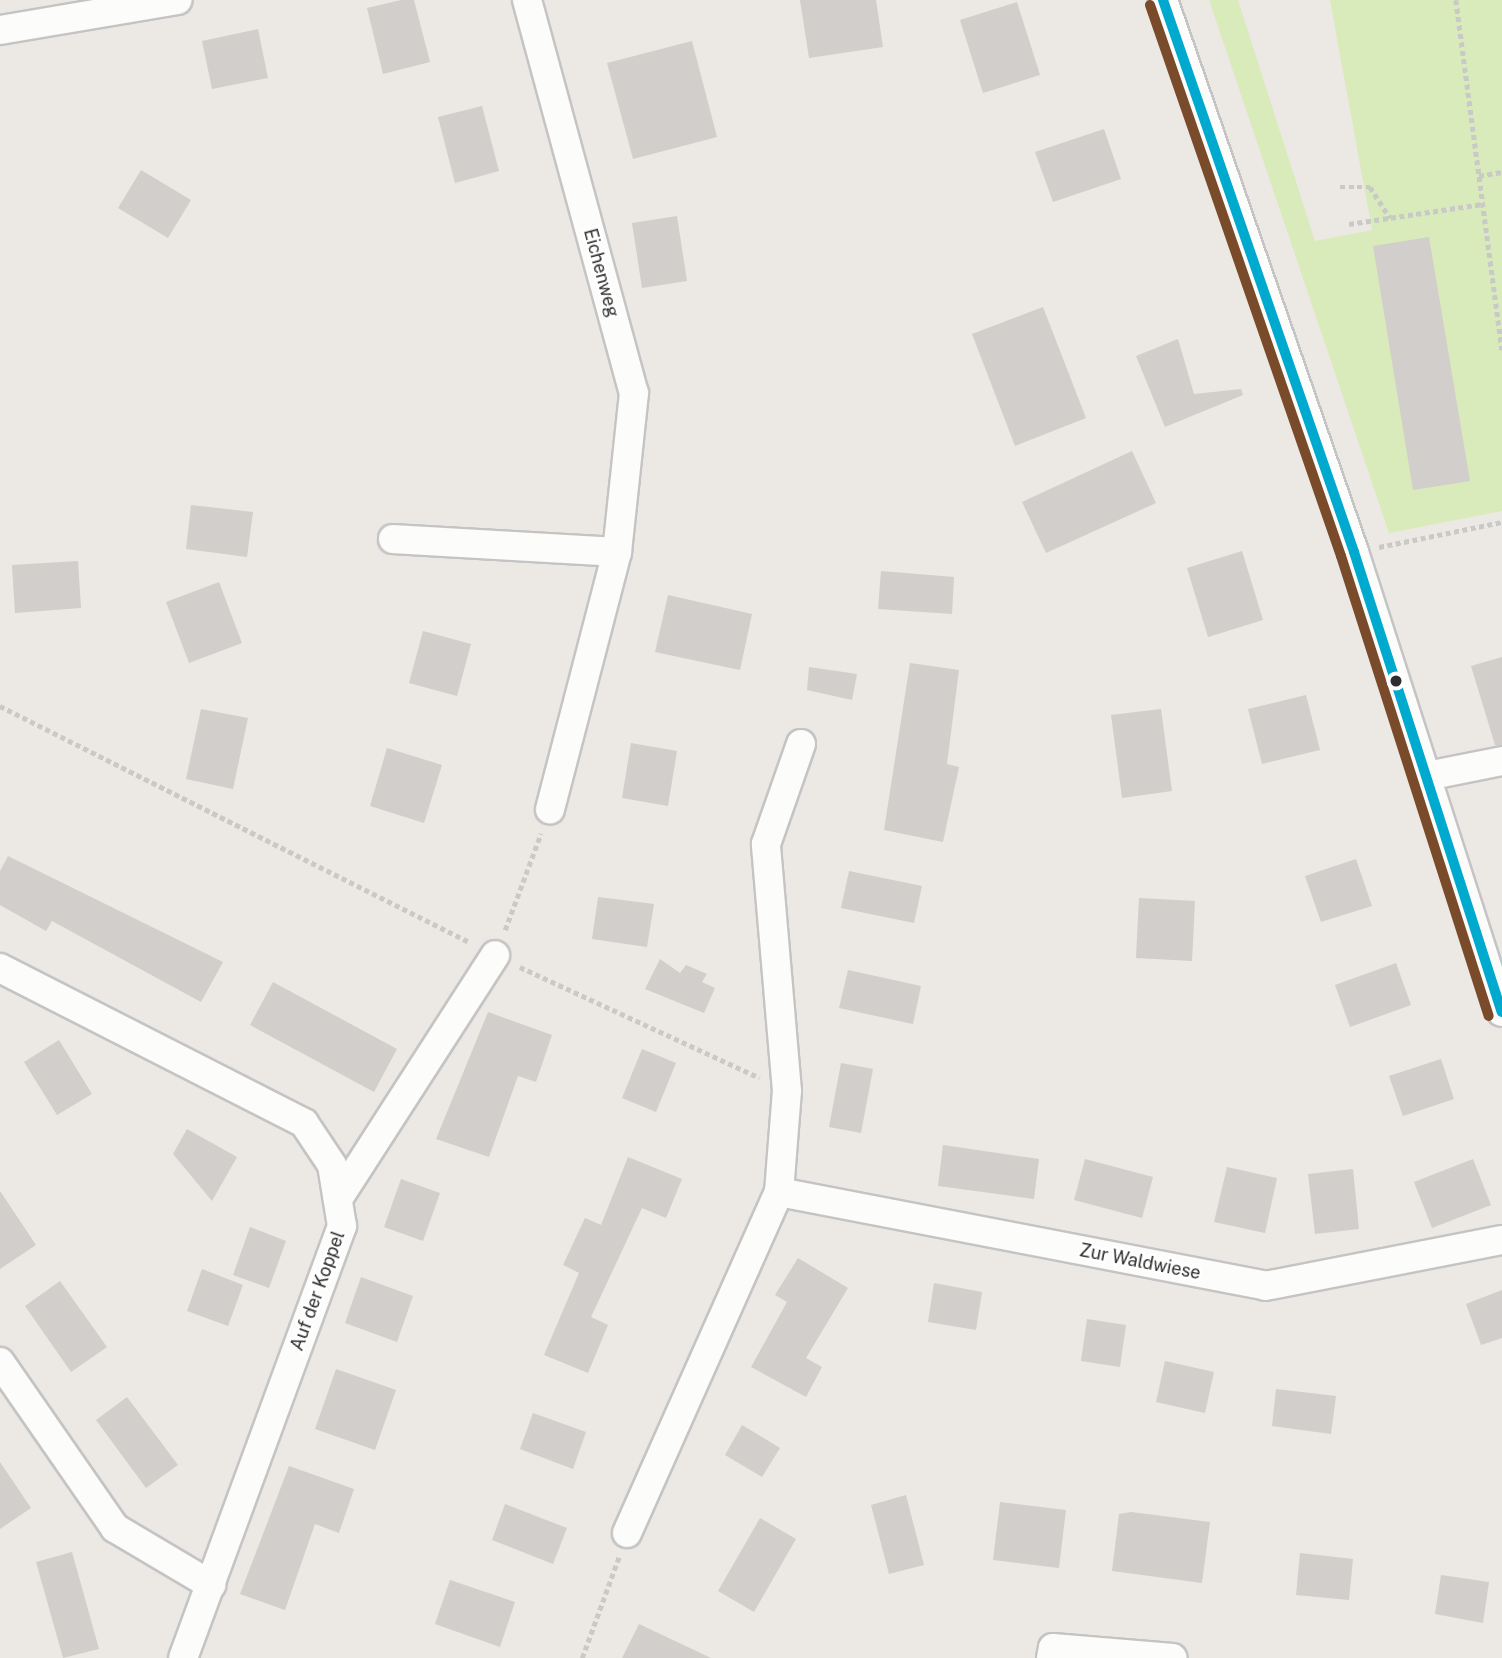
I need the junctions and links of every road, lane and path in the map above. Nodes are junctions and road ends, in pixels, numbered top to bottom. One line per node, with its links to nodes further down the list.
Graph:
1 (177, 0): 5 (street)
2 (527, 0): 15 (street, Eichenweg)
3 (1163, 0): 16 (street)
4 (1456, 0): 7 (path)
5 (0, 30)
6 (1502, 172): 7 (path)
7 (1479, 176): 9 (path)
8 (1340, 187): 10 (path)
9 (1483, 204): 10 (path); 12 (path)
10 (1390, 218): 11 (path)
11 (1349, 224)
12 (1502, 350)
13 (1502, 522): 16 (path)
14 (393, 539): 15 (street)
15 (617, 552): 21 (street, Eichenweg)
16 (1354, 552): 20 (street)
17 (0, 706): 22 (path)
18 (801, 744): 25 (street)
19 (1502, 761): 20 (street)
20 (1427, 775): 24 (street)
21 (550, 809): 22 (path)
22 (495, 955): 25 (path); 27 (street)
23 (0, 968): 27 (street, Auf der Koppel)
24 (1502, 1013)
25 (788, 1091): 26 (street)
26 (779, 1192): 28 (street, Zur Waldwiese); 30 (street)
27 (338, 1199): 31 (street, Auf der Koppel)
28 (1502, 1241)
29 (0, 1362): 31 (street)
30 (627, 1533): 33 (path)
31 (211, 1585): 32 (street, Auf der Koppel)
32 (183, 1658)
33 (582, 1658)
34 (1051, 1658): 35 (street)
35 (1173, 1658)

